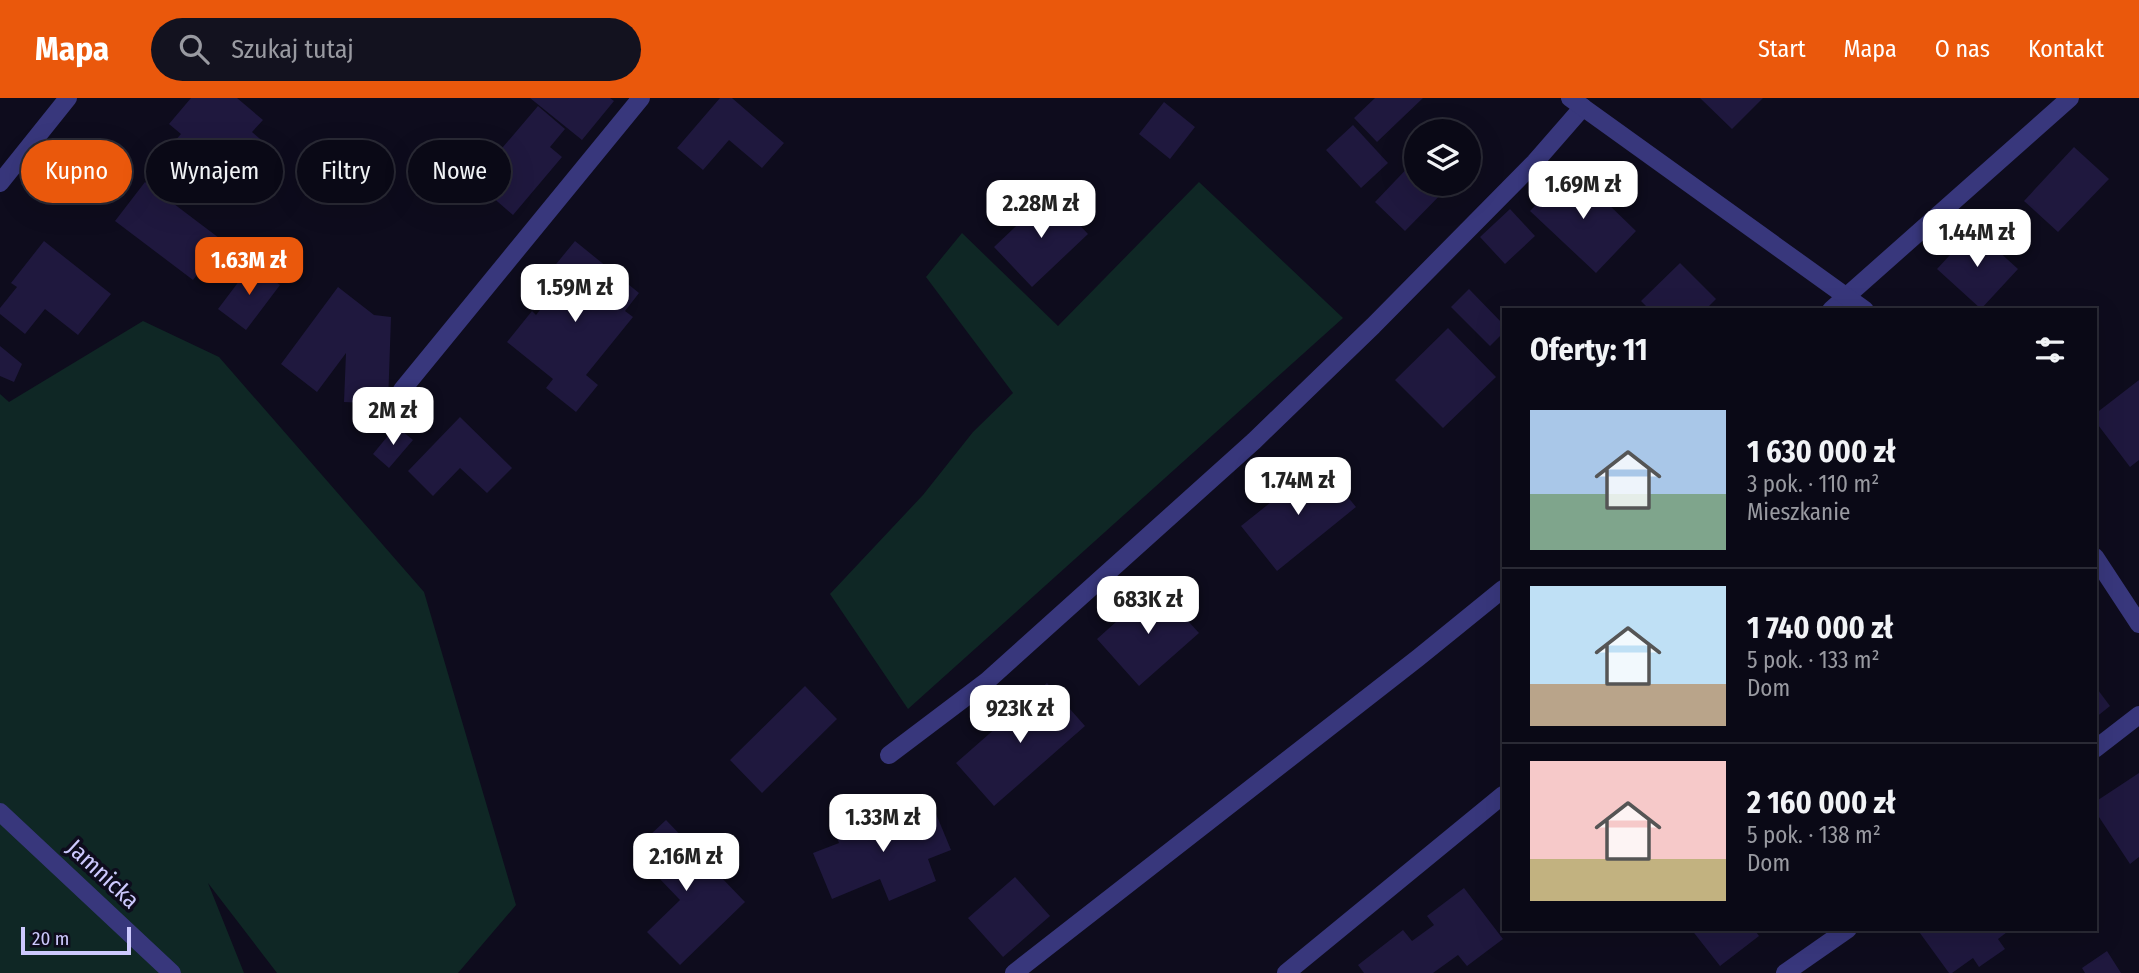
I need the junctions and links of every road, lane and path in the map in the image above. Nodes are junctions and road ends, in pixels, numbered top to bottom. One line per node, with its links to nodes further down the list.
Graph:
1 (68, 98): 5 (street)
2 (641, 98): 9 (street)
3 (2070, 98): 6 (street)
4 (1577, 102): 6 (street); 15 (street)
5 (0, 183)
6 (1847, 295): 7 (street); 8 (street)
7 (1832, 308)
8 (1863, 308)
9 (402, 390)
10 (2097, 560): 12 (street)
11 (1502, 590): 20 (street)
12 (2139, 624)
13 (2139, 715): 14 (street)
14 (2097, 747)
15 (889, 755)
16 (1502, 795): 21 (street)
17 (0, 812): 19 (street, Jamnicka)
18 (1844, 931): 22 (street)
19 (172, 973)
20 (1014, 973)
21 (1286, 973)
22 (1785, 973)

